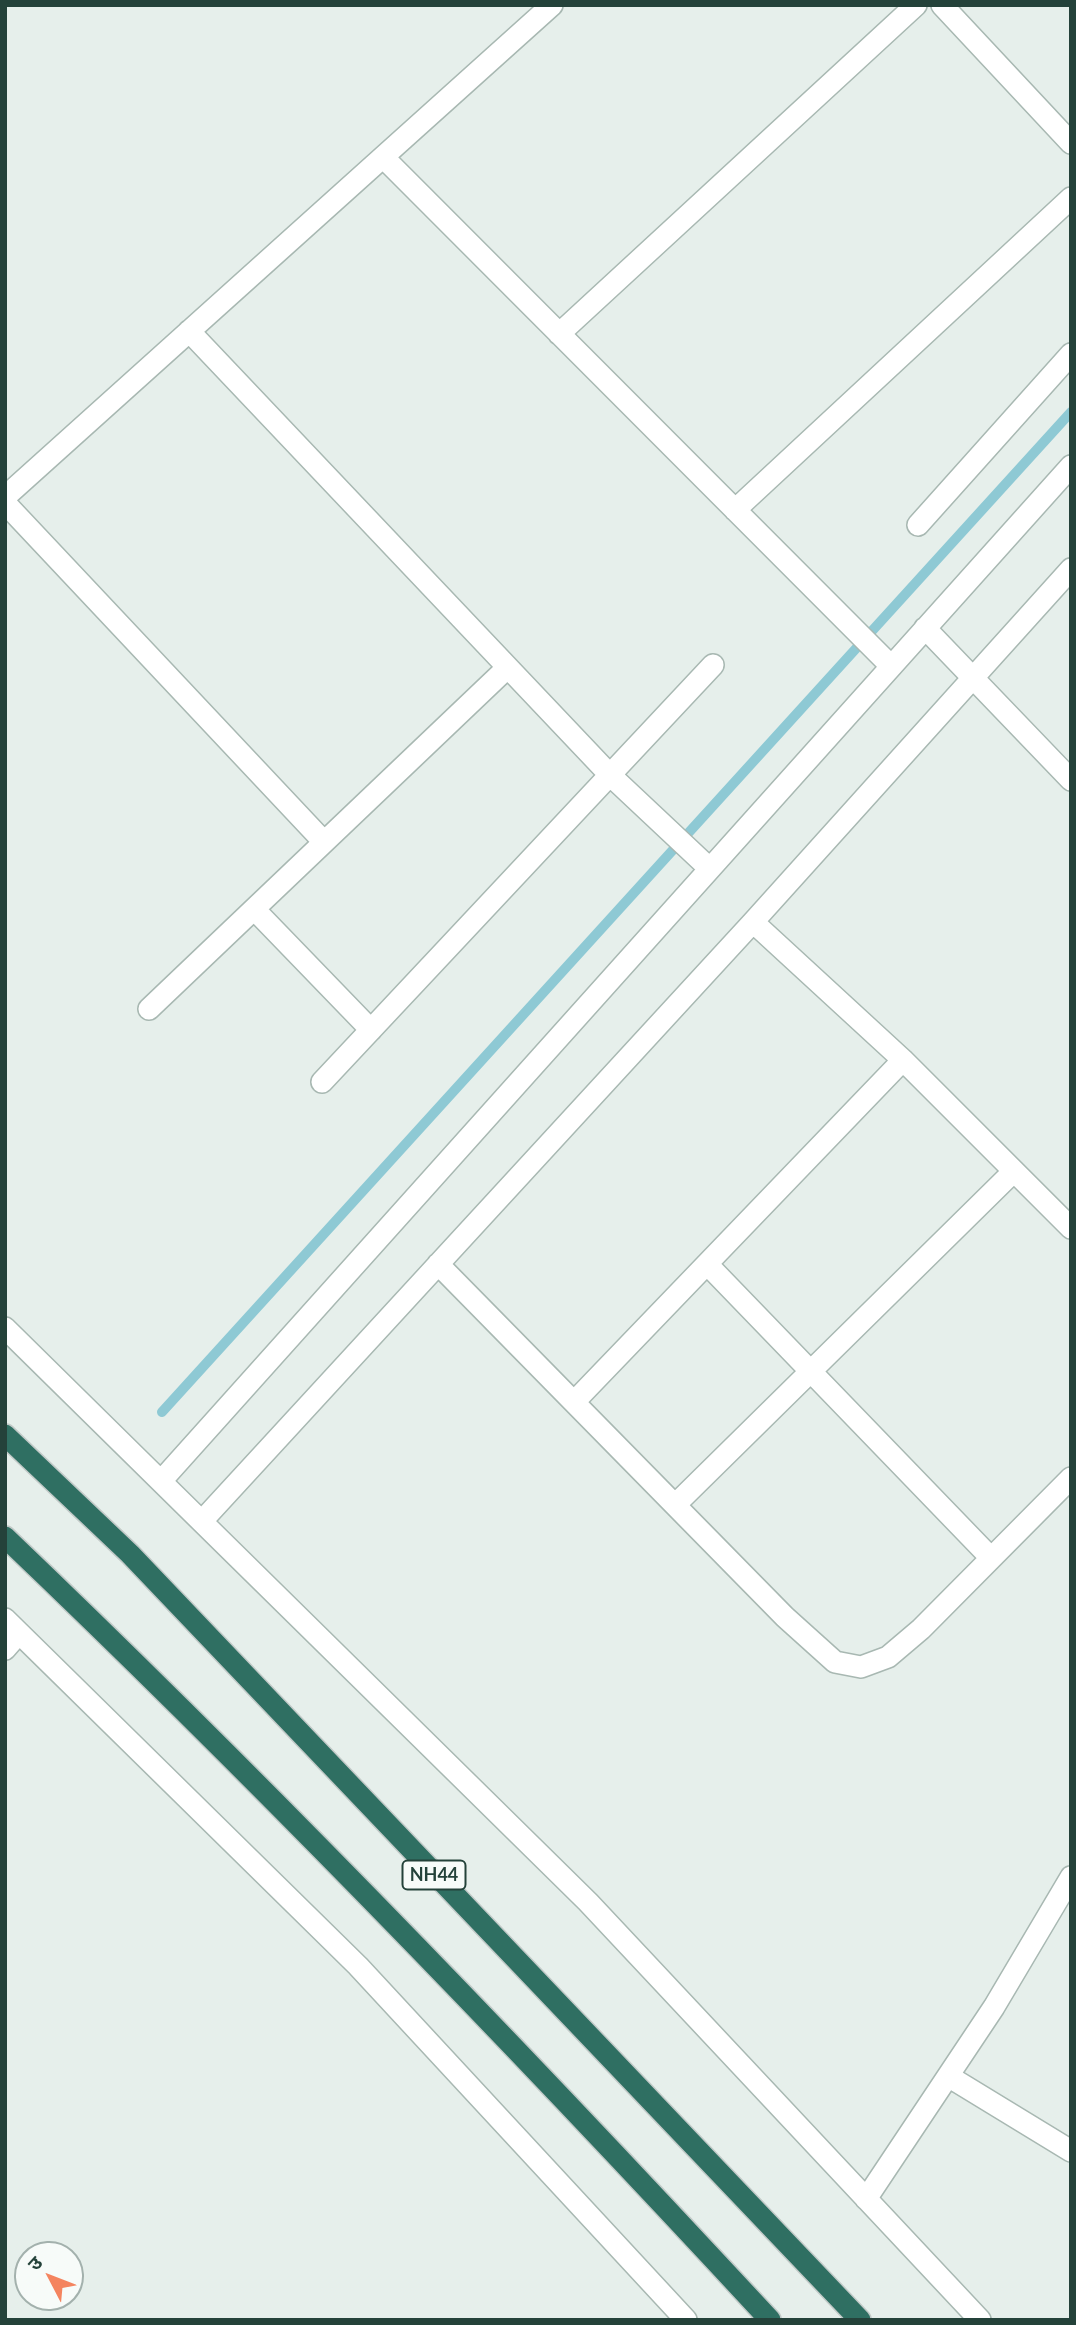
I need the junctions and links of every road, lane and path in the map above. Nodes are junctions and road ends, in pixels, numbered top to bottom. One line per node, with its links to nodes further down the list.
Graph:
1 (551, 5): 5 (street)
2 (916, 5): 8 (street)
3 (942, 5): 4 (street)
4 (1071, 144)
5 (383, 157): 7 (street); 8 (street)
6 (1071, 198): 13 (street)
7 (189, 331): 11 (street); 19 (street)
8 (559, 334): 13 (street)
9 (1071, 354): 14 (street)
10 (1071, 466): 16 (street)
11 (5, 497)
12 (5, 503): 23 (street)
13 (735, 510): 18 (street)
14 (918, 525)
15 (1071, 569): 20 (street)
16 (925, 628): 18 (street); 20 (street)
17 (713, 665): 21 (street)
18 (891, 666): 24 (street)
19 (507, 668): 21 (street); 23 (street)
20 (971, 676): 22 (street); 26 (street)
21 (610, 775): 24 (street); 28 (street)
22 (1071, 780)
23 (324, 842): 25 (street)
24 (709, 868): 40 (street)
25 (254, 909): 27 (street); 28 (street)
26 (753, 922): 29 (street); 33 (street)
27 (149, 1009)
28 (371, 1030): 30 (street)
29 (903, 1060): 31 (street); 34 (street)
30 (322, 1082)
31 (1014, 1171): 32 (street); 36 (street)
32 (1071, 1228)
33 (438, 1264): 37 (street); 42 (street)
34 (707, 1264): 36 (street); 37 (street)
35 (5, 1328): 40 (street)
36 (811, 1372): 41 (street); 44 (street)
37 (574, 1402): 41 (street)
38 (5, 1435): 52 (highway, NH44)
39 (1071, 1478): 44 (street)
40 (162, 1480): 42 (street)
41 (676, 1505): 44 (street)
42 (202, 1521): 49 (street)
43 (5, 1536): 51 (highway)
44 (991, 1558)
45 (10, 1634): 50 (street)
46 (1071, 1877): 47 (street)
47 (948, 2076): 48 (street); 49 (street)
48 (1071, 2151)
49 (866, 2199): 53 (street)
50 (686, 2320)
51 (770, 2320)
52 (860, 2320)
53 (981, 2320)

